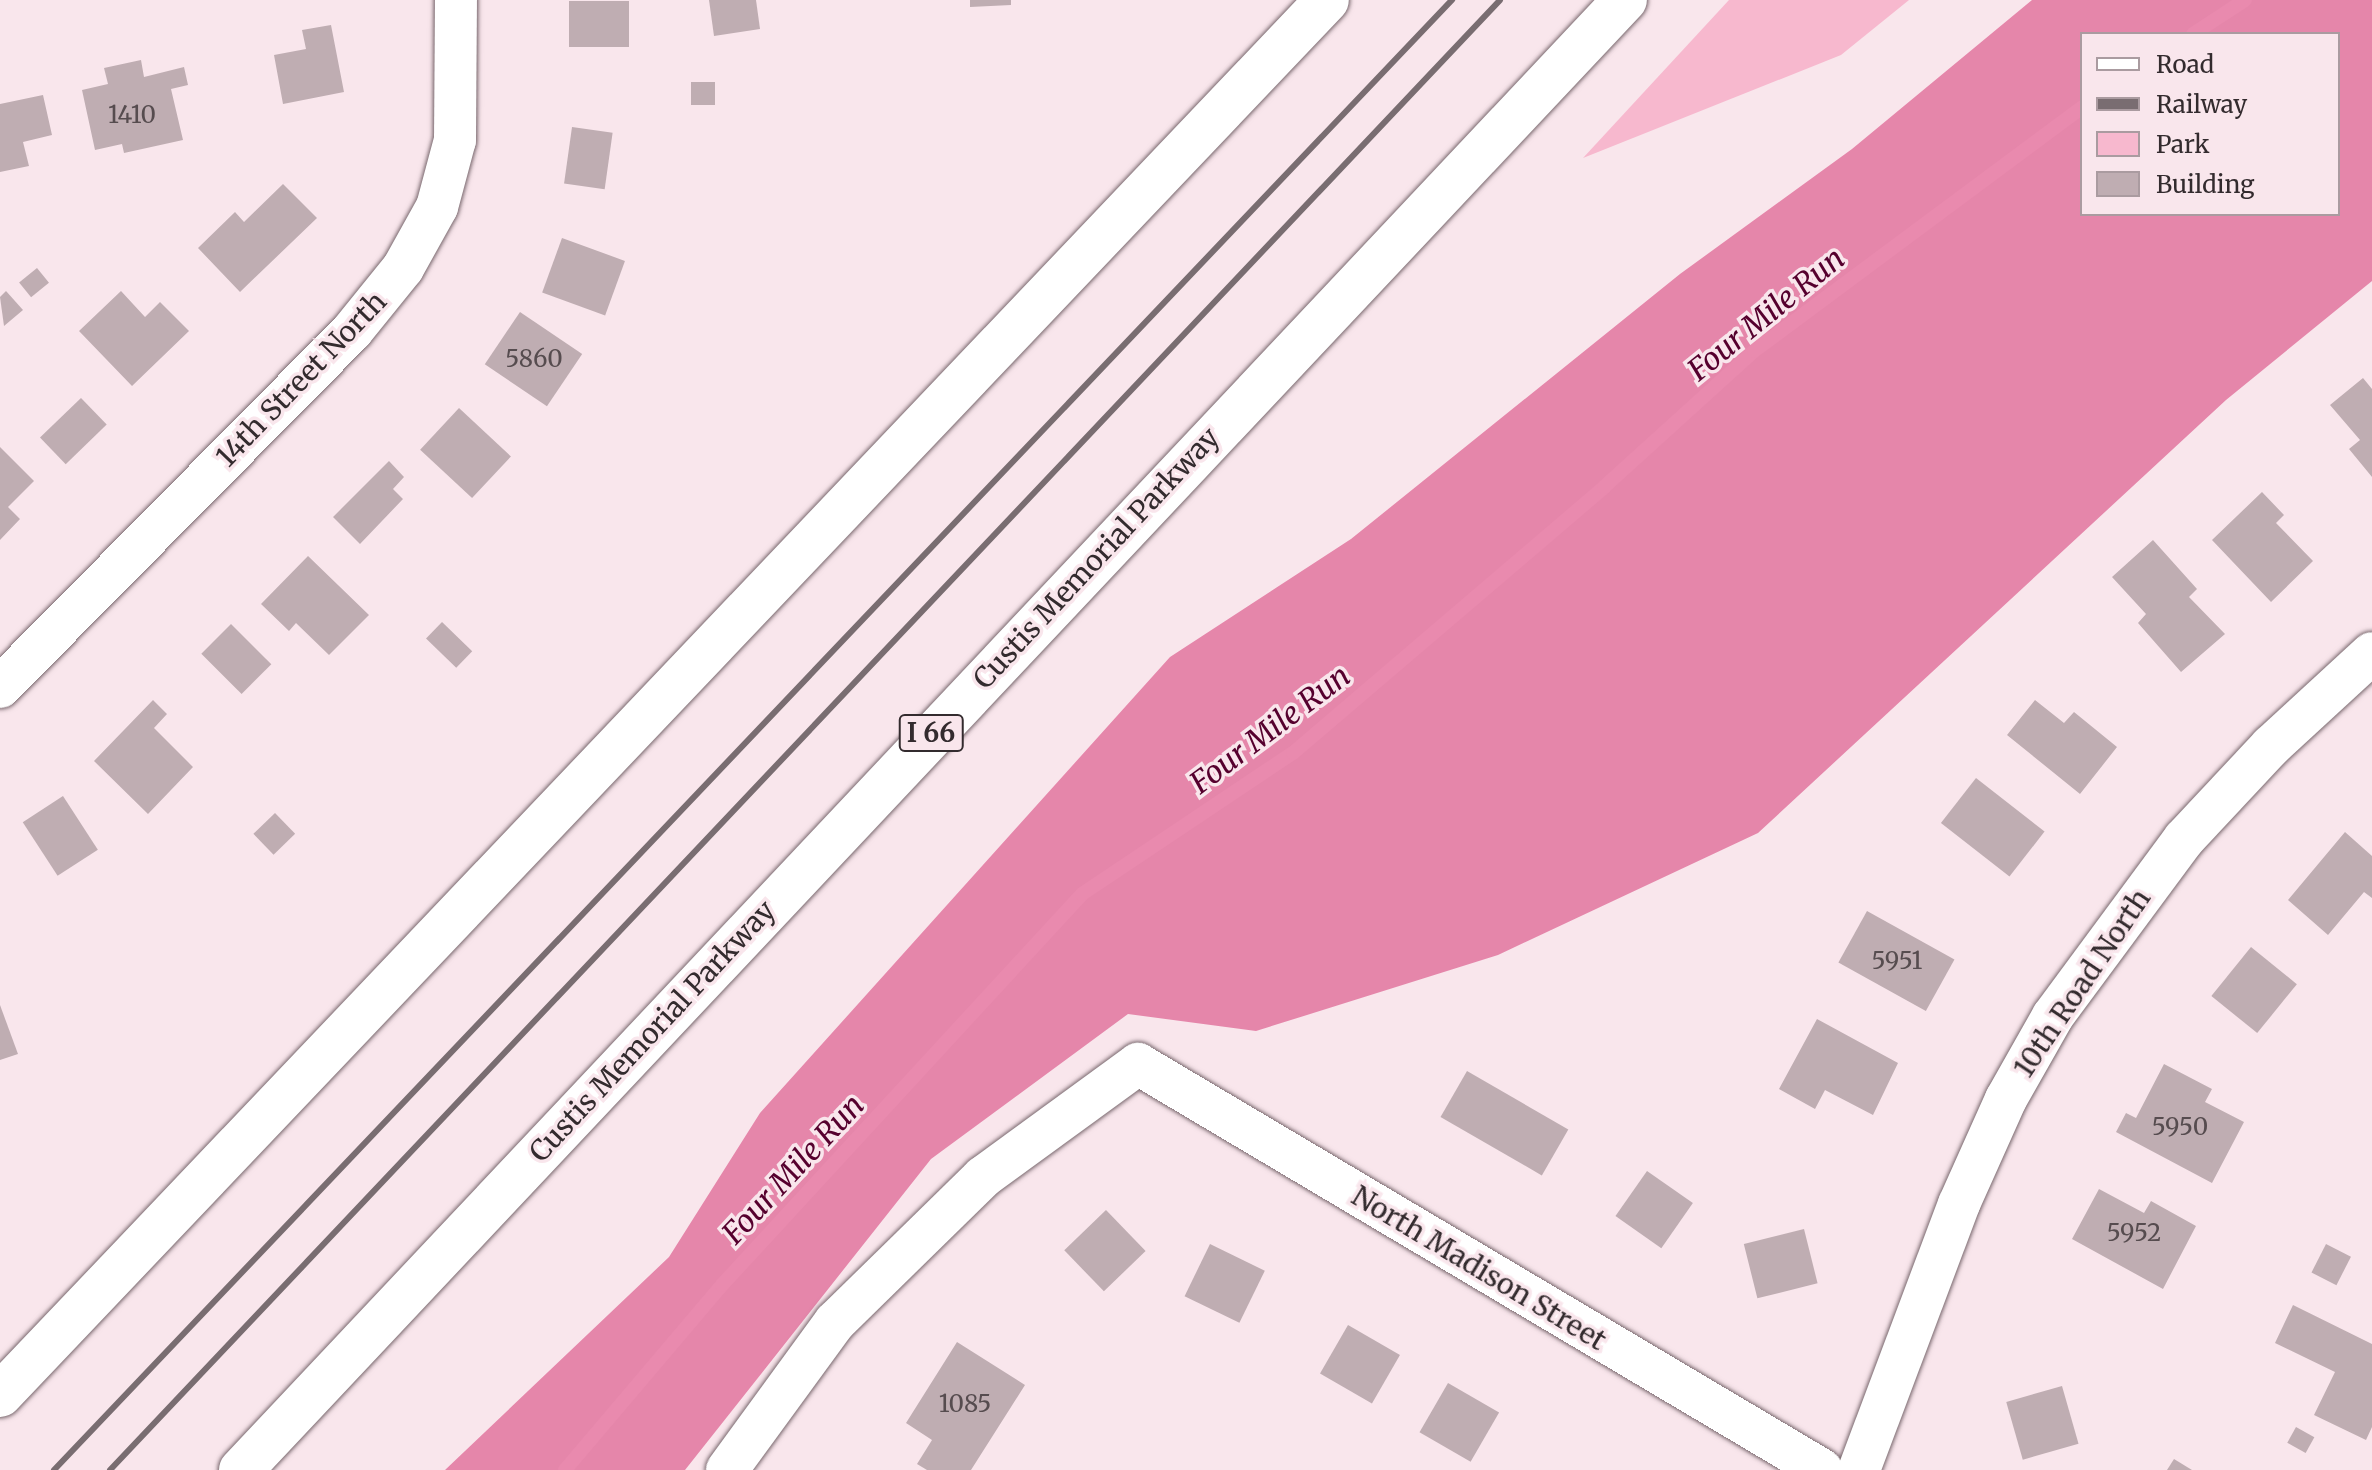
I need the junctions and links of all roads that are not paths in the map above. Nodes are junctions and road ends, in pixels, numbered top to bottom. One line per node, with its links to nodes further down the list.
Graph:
1 (456, 0): 5 (street, 14th Street North)
2 (1327, 0): 6 (highway)
3 (1625, 0): 7 (highway, Custis Memorial Parkway / I 66)
4 (2372, 653): 10 (street, 10th Road North)
5 (0, 687)
6 (0, 1395)
7 (241, 1470)
8 (727, 1470): 9 (street, North Madison Street)
9 (1822, 1470)
10 (1859, 1470)

